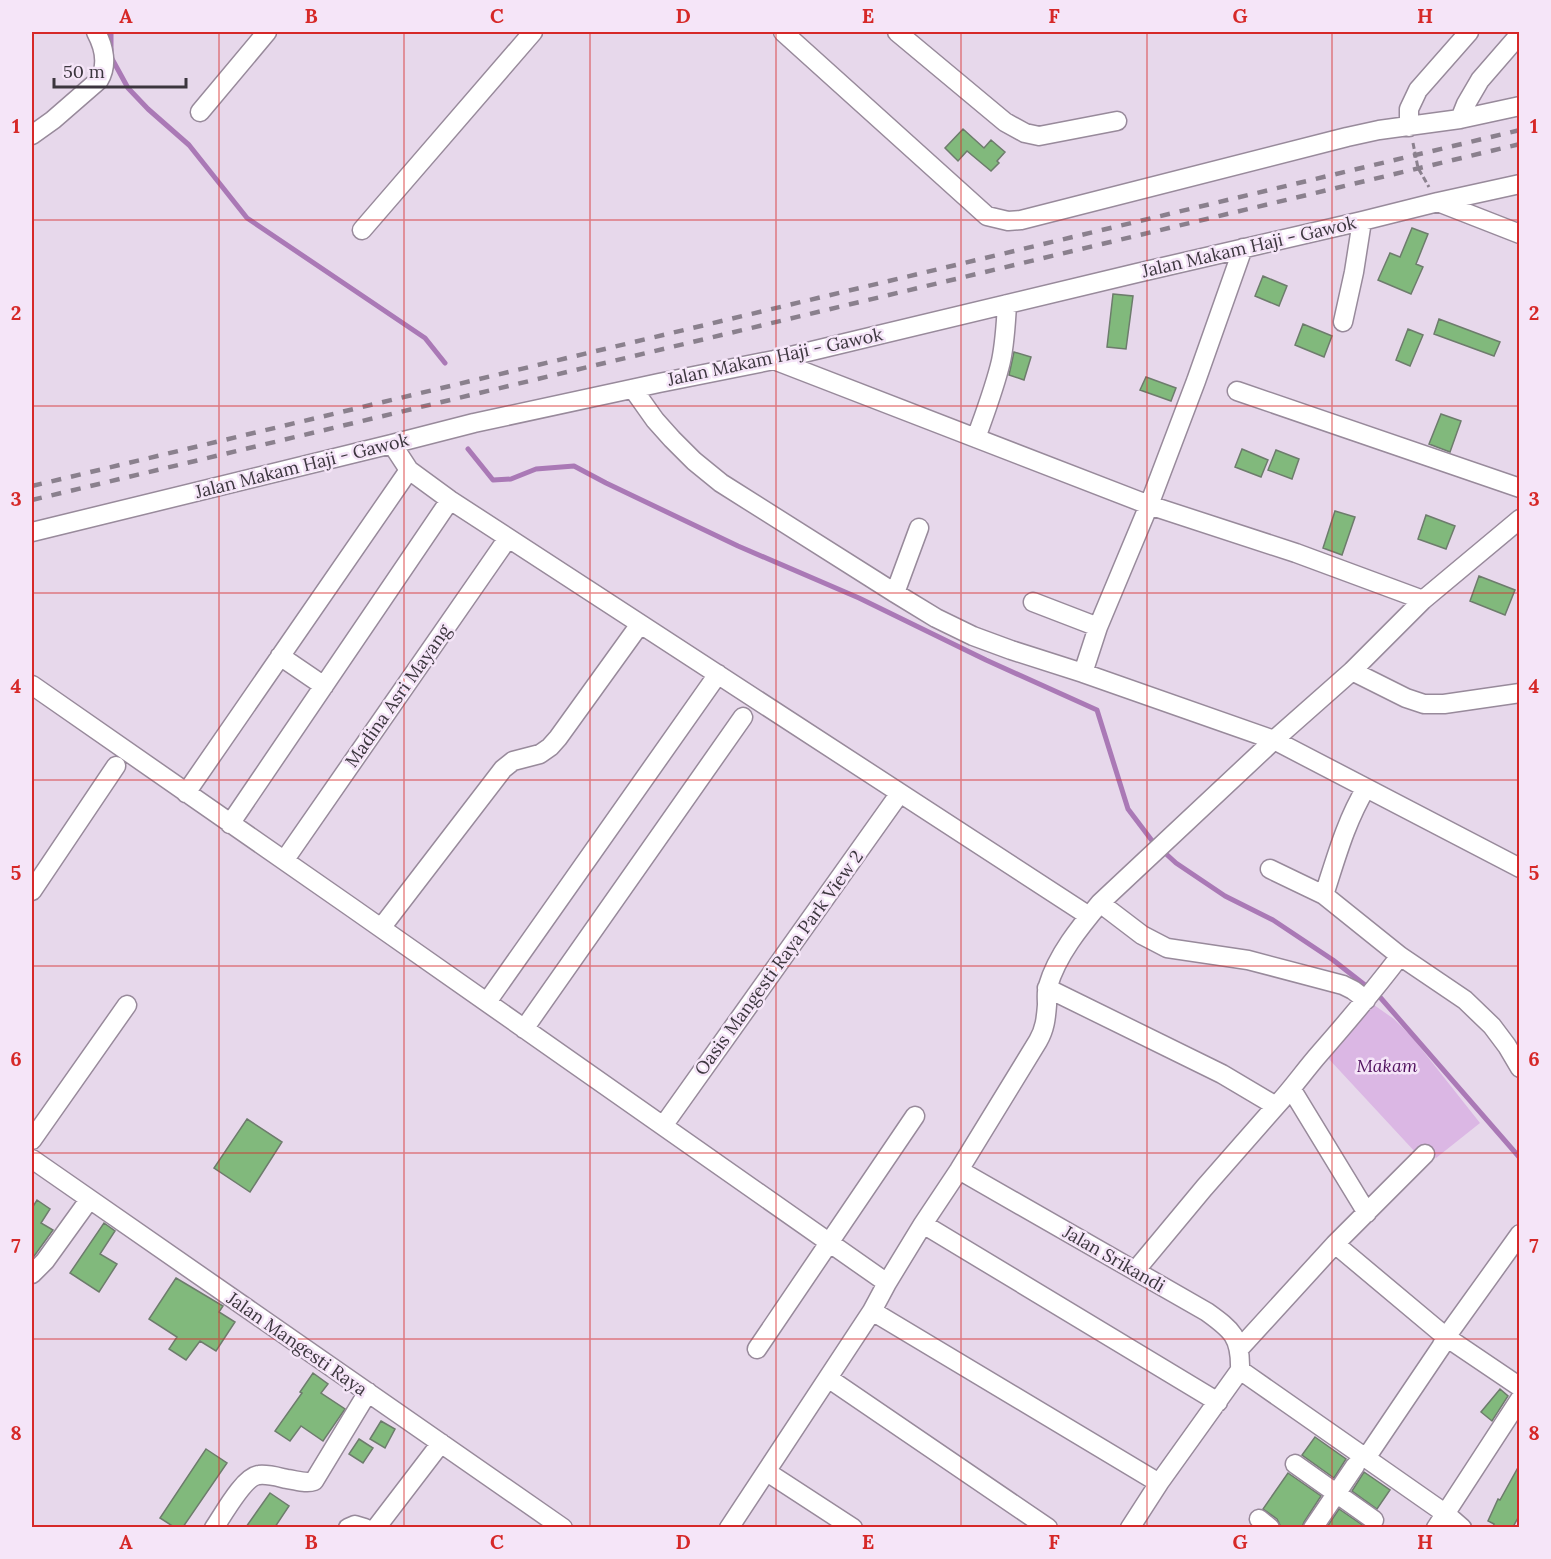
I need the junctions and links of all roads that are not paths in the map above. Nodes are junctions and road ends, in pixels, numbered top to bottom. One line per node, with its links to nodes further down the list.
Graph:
1 (267, 32): 9 (street)
2 (533, 32): 17 (street)
3 (783, 32): 12 (street)
4 (897, 32): 11 (street)
5 (1469, 32): 12 (street)
6 (101, 34): 13 (street)
7 (1520, 34): 10 (street)
8 (1520, 105): 10 (street)
9 (200, 112)
10 (1460, 119): 12 (street)
11 (1117, 121)
12 (1409, 127)
13 (32, 135)
14 (1520, 184): 15 (street, Jalan Makam Haji - Gawok)
15 (1438, 202): 16 (street, Jalan Makam Haji - Gawok); 18 (street)
16 (1362, 221): 19 (street, Jalan Makam Haji - Gawok); 21 (street)
17 (362, 230)
18 (1520, 234)
19 (1242, 248): 20 (street, Jalan Makam Haji - Gawok); 30 (street)
20 (1007, 304): 22 (street, Jalan Makam Haji - Gawok); 25 (street)
21 (1343, 322)
22 (774, 360): 23 (street, Jalan Makam Haji - Gawok); 25 (street)
23 (633, 389): 26 (street, Jalan Makam Haji - Gawok); 35 (street)
24 (1237, 391): 28 (street)
25 (976, 438): 30 (street)
26 (392, 444): 27 (street); 33 (street, Jalan Makam Haji - Gawok)
27 (409, 470): 29 (street); 40 (street)
28 (1520, 488)
29 (450, 500): 34 (street); 45 (street)
30 (1149, 506): 36 (street); 39 (street)
31 (1520, 519): 36 (street)
32 (919, 528): 35 (street)
33 (32, 532)
34 (508, 538): 43 (street); 54 (street, Madina Asri Mayang)
35 (895, 593): 42 (street)
36 (1423, 600): 41 (street)
37 (1033, 602): 39 (street)
38 (638, 627): 60 (street)
39 (1098, 627): 42 (street)
40 (280, 656): 45 (street); 51 (street)
41 (1352, 671): 46 (street); 48 (street)
42 (1083, 673): 48 (street)
43 (718, 674): 59 (street); 64 (street)
44 (32, 685): 51 (street)
45 (324, 686): 53 (street)
46 (1520, 693)
47 (742, 717): 66 (street)
48 (1274, 740): 50 (street); 59 (street)
49 (116, 765): 57 (street)
50 (1366, 788): 55 (street); 58 (street)
51 (186, 793): 53 (street)
52 (895, 800): 71 (street, Oasis Mangesti Raya Park View 2)
53 (230, 824): 60 (street)
54 (288, 855)
55 (1520, 868)
56 (1270, 869): 58 (street)
57 (32, 891)
58 (1324, 895): 61 (street)
59 (1095, 909): 62 (street); 63 (street)
60 (381, 928): 64 (street)
61 (1400, 956): 63 (street); 67 (street)
62 (1047, 988): 69 (street); 75 (street)
63 (1370, 995): 68 (street)
64 (487, 1002): 66 (street)
65 (127, 1005): 72 (street)
66 (524, 1029): 71 (street)
67 (1520, 1068)
68 (1292, 1089): 69 (street); 77 (street)
69 (1276, 1106): 82 (street)
70 (915, 1116): 80 (street)
71 (663, 1126): 80 (street)
72 (32, 1140)
73 (1425, 1154): 77 (street)
74 (32, 1159): 76 (street, Jalan Mangesti Raya)
75 (959, 1170): 78 (street); 82 (street, Jalan Srikandi)
76 (89, 1200): 83 (street); 92 (street, Jalan Mangesti Raya)
77 (1367, 1213): 81 (street)
78 (923, 1224): 84 (street); 94 (street)
79 (1520, 1234): 86 (street)
80 (829, 1243): 84 (street); 88 (street)
81 (1335, 1244): 86 (street); 87 (street)
82 (1135, 1271): 87 (street, Jalan Srikandi)
83 (32, 1274)
84 (887, 1283): 85 (street)
85 (872, 1311): 90 (street); 99 (street)
86 (1446, 1337): 91 (street); 96 (street)
87 (1240, 1348): 89 (street)
88 (757, 1349)
89 (1240, 1370): 94 (street); 96 (street)
90 (828, 1378): 98 (street); 111 (street)
91 (1520, 1387)
92 (368, 1392): 95 (street, Jalan Mangesti Raya); 104 (street)
93 (1520, 1399): 103 (street)
94 (1218, 1402): 99 (street)
95 (441, 1443): 101 (street, Jalan Mangesti Raya); 107 (street)
96 (1361, 1462): 100 (street); 103 (street)
97 (1295, 1464): 100 (street)
98 (767, 1472): 109 (street); 110 (street)
99 (1159, 1483): 112 (street)
100 (1337, 1493): 102 (street); 113 (street)
101 (539, 1520): 108 (street, Jalan Mangesti Raya)
102 (1374, 1520)
103 (1441, 1521): 114 (street)
104 (214, 1527)
105 (348, 1527): 106 (street)
106 (365, 1527)
107 (376, 1527)
108 (563, 1527)
109 (729, 1527)
110 (853, 1527)
111 (1048, 1527)
112 (1130, 1527)
113 (1312, 1527)
114 (1462, 1527)

